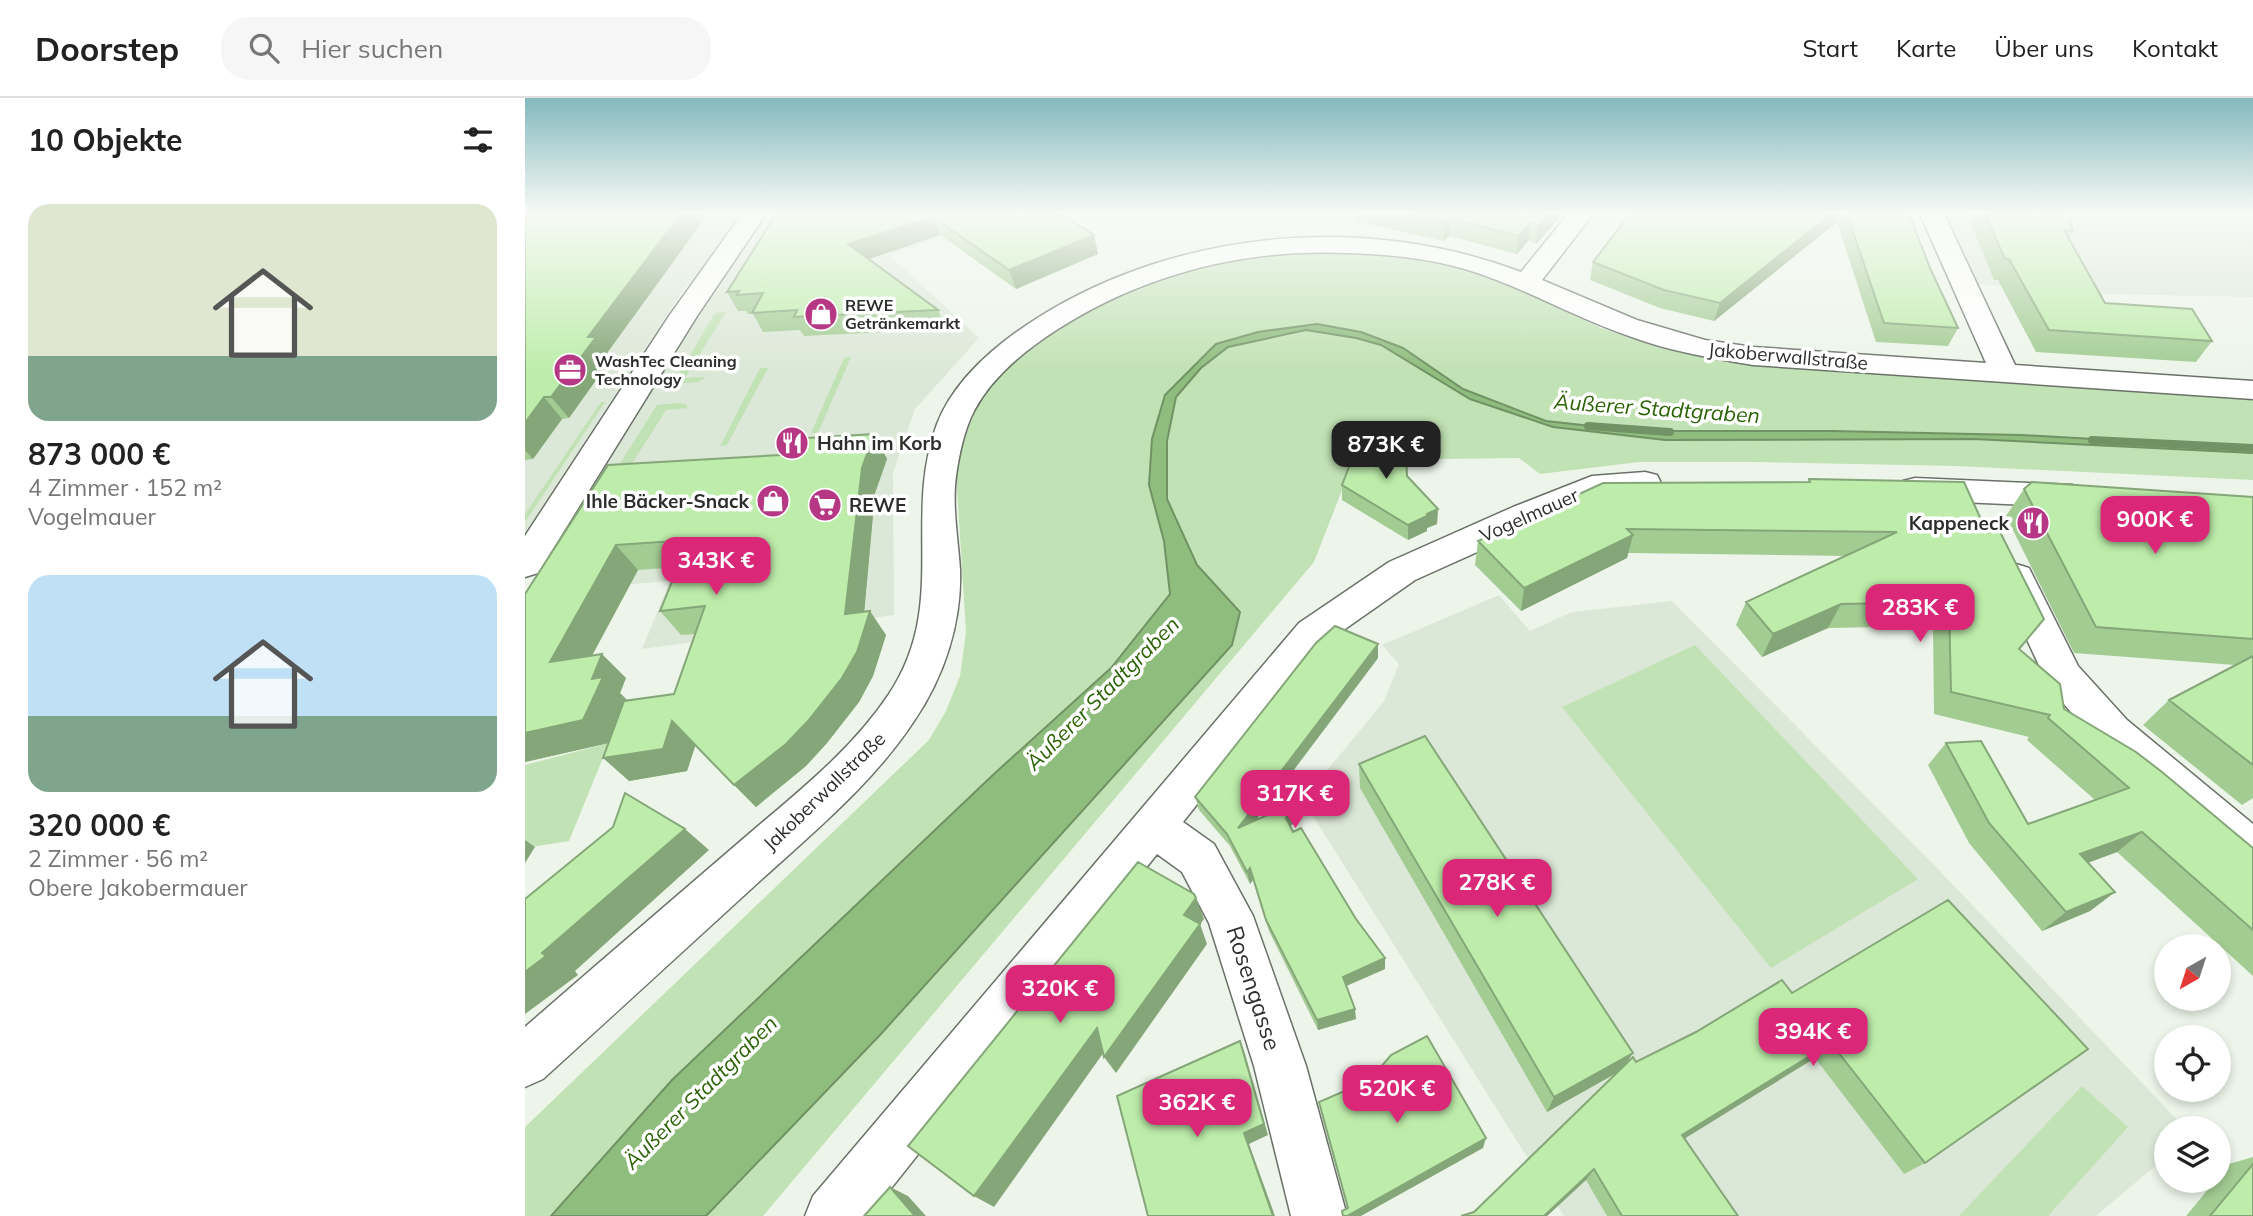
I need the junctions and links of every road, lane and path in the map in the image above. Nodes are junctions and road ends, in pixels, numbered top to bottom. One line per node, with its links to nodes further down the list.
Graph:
1 (718, 266): 13 (street)
2 (1177, 266): 16 (street, Jakoberwallstraße)
3 (1477, 266): 6 (street, Jakoberwallstraße)
4 (1540, 266): 6 (street)
5 (1956, 266): 7 (street)
6 (1527, 282): 7 (street, Jakoberwallstraße)
7 (2005, 374): 8 (street, Jakoberwallstraße)
8 (2253, 390)
9 (1675, 483): 14 (street, Vogelmauer)
10 (1891, 488): 12 (street)
11 (2100, 498): 12 (street)
12 (1989, 521): 15 (street)
13 (525, 564)
14 (1155, 827): 17 (street, Vogelmauer); 18 (street, Rosengasse)
15 (2253, 852)
16 (525, 1061)
17 (833, 1216)
18 (1319, 1216)

